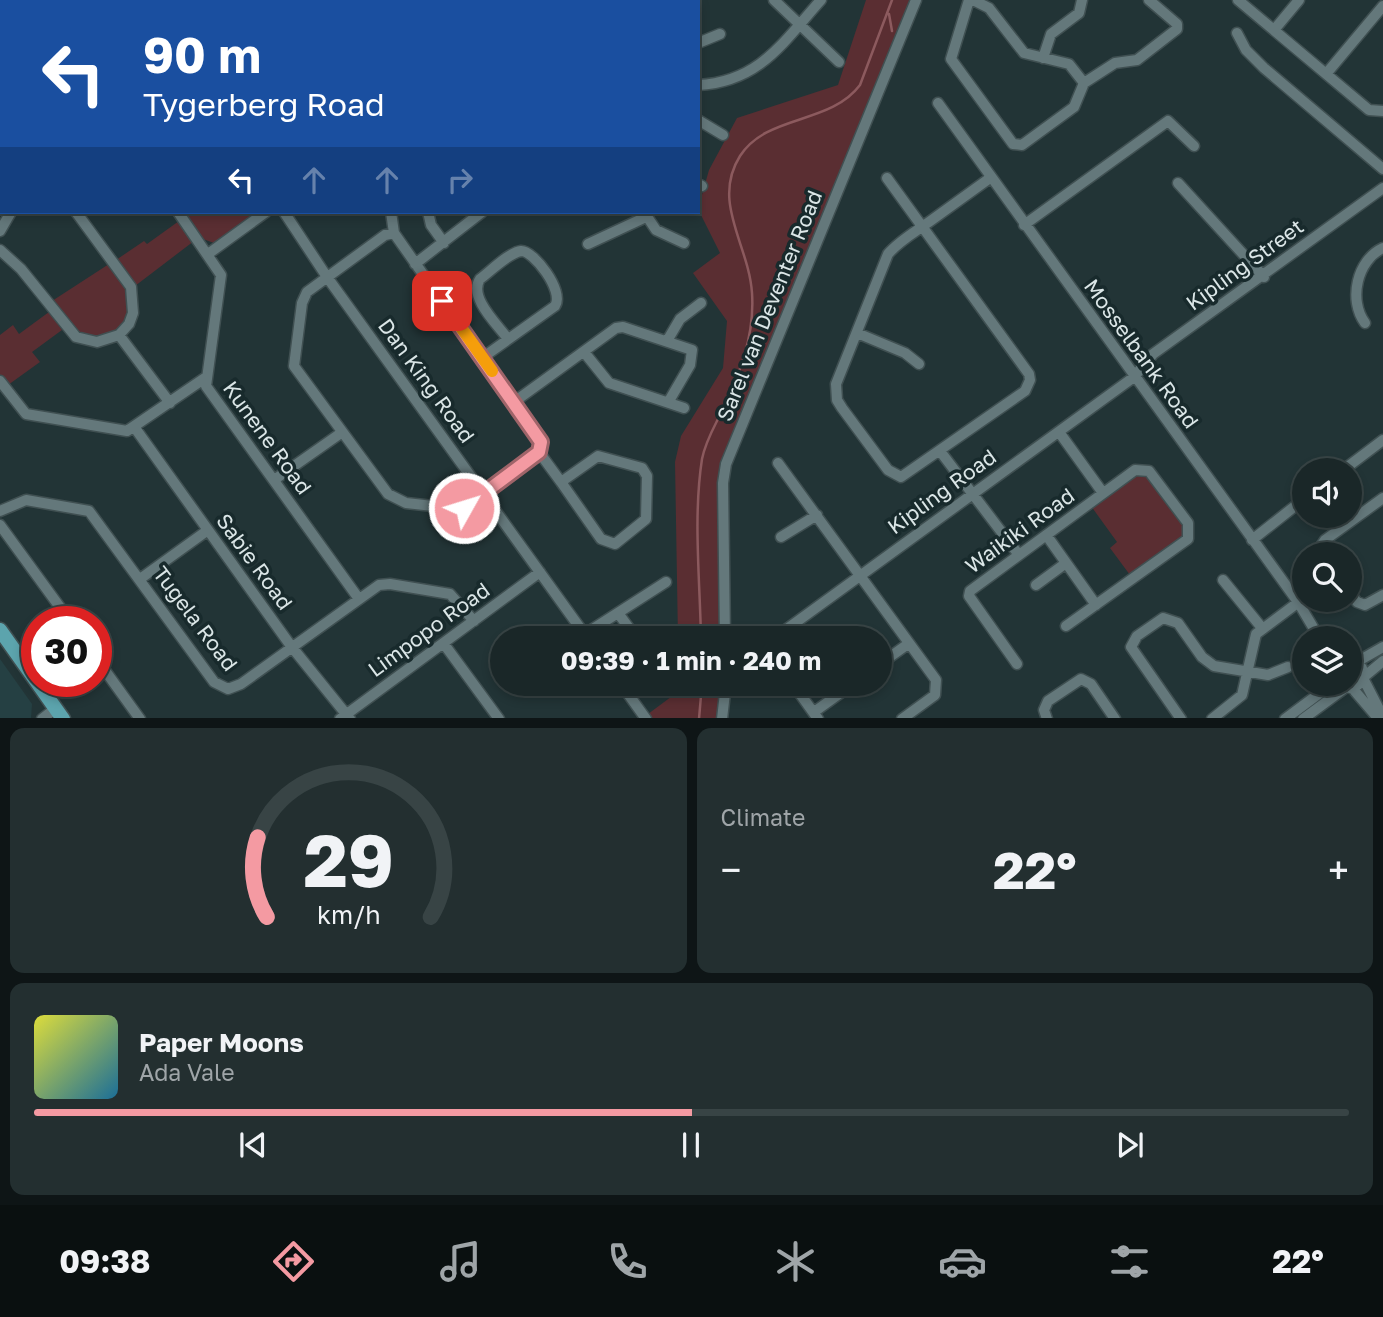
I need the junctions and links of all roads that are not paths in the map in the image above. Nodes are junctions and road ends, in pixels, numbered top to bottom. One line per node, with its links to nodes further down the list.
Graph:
1 (774, 0): 10 (street)
2 (821, 0): 10 (street)
3 (916, 0): 112 (street, Sarel van Deventer Road)
4 (971, 0): 15 (street); 18 (street)
5 (1082, 0): 15 (street)
6 (1149, 0): 18 (street)
7 (1238, 0): 11 (street)
8 (1299, 0): 11 (street)
9 (1383, 6): 17 (street)
10 (800, 24): 16 (street); 19 (street)
11 (1274, 30): 17 (street)
12 (1237, 33): 25 (street)
13 (720, 34): 14 (street)
14 (700, 42)
15 (1043, 58): 18 (street)
16 (839, 62)
17 (1326, 74): 21 (street)
18 (1084, 83)
19 (700, 85)
20 (937, 103): 27 (street, Mosselbank Road)
21 (1381, 112)
22 (700, 121): 23 (street)
23 (723, 135)
24 (1194, 146): 39 (street)
25 (1383, 169)
26 (887, 178): 40 (street)
27 (990, 178): 39 (street, Mosselbank Road); 40 (street)
28 (1178, 183): 50 (street)
29 (1383, 188): 50 (street, Kipling Street)
30 (11, 214): 41 (street)
31 (77, 214): 55 (street)
32 (179, 214): 48 (street, Kunene Road)
33 (263, 214): 48 (street)
34 (285, 214): 51 (street, Dan King Road)
35 (391, 214): 42 (street)
36 (428, 214): 43 (street)
37 (480, 214): 43 (street)
38 (645, 214): 44 (street); 45 (street)
39 (1024, 225): 62 (street, Mosselbank Road)
40 (922, 227): 54 (street); 72 (street)
41 (0, 231)
42 (394, 233): 49 (street); 51 (street)
43 (444, 243): 49 (street)
44 (684, 243)
45 (588, 244)
46 (1383, 248): 53 (street)
47 (0, 250): 55 (street)
48 (208, 254): 61 (street, Kunene Road)
49 (415, 264): 59 (street)
50 (1264, 276): 62 (street, Kipling Street)
51 (327, 277): 70 (street); 78 (street, Dan King Road)
52 (701, 303): 57 (street)
53 (1365, 323)
54 (857, 333): 60 (street); 72 (street)
55 (119, 335): 66 (street)
56 (508, 339): 56 (street); 59 (street)
57 (667, 341): 58 (street); 64 (street)
58 (584, 352): 64 (street); 65 (street)
59 (482, 358): 65 (street)
60 (919, 364)
61 (205, 377): 66 (street); 76 (street, Kunene Road)
62 (1133, 377): 69 (street, Kipling Road); 89 (street, Mosselbank Road)
63 (1, 387): 68 (street)
64 (669, 401): 67 (street)
65 (514, 402): 73 (street)
66 (170, 403): 68 (street)
67 (684, 408)
68 (135, 428): 86 (street, Sabie Road)
69 (1059, 432): 79 (street, Kipling Road); 80 (street, Waikiki Road)
70 (341, 433): 76 (street); 78 (street)
71 (1383, 440): 74 (street)
72 (940, 451): 79 (street)
73 (539, 452): 77 (street); 78 (street)
74 (1359, 458)
75 (778, 463): 84 (street)
76 (274, 480): 101 (street, Kunene Road)
77 (561, 482): 77 (street)
78 (484, 494): 93 (street, Dan King Road)
79 (972, 494): 91 (street); 94 (street, Kipling Road)
80 (1103, 494): 87 (street, Waikiki Road); 103 (street)
81 (1383, 498): 90 (street)
82 (1292, 508): 89 (street)
83 (0, 510): 95 (street, Tugela Road)
84 (817, 514): 88 (street); 94 (street)
85 (0, 526): 104 (street)
86 (208, 530): 95 (street); 120 (street, Sabie Road)
87 (1047, 536): 91 (street, Waikiki Road); 92 (street)
88 (780, 537)
89 (1252, 540): 99 (street, Mosselbank Road)
90 (1324, 542)
91 (1019, 555): 125 (street, Waikiki Road)
92 (1066, 563): 98 (street); 103 (street)
93 (540, 572): 108 (street, Limpopo Road); 109 (street, Dan King Road)
94 (858, 575): 113 (street, Kipling Road); 119 (street)
95 (140, 579): 120 (street, Tugela Road)
96 (1223, 580): 116 (street)
97 (666, 582): 106 (street)
98 (1036, 584)
99 (1292, 589)
100 (1383, 595): 102 (street)
101 (359, 598): 108 (street, Tugela Road); 120 (street, Tugela Road)
102 (1362, 604)
103 (1097, 605): 114 (street)
104 (58, 606)
105 (1292, 606): 116 (street)
106 (618, 612): 110 (street); 111 (street)
107 (1307, 612): 115 (street, Mosselbank Road)
108 (474, 621): 118 (street, Limpopo Road)
109 (579, 626)
110 (599, 626)
111 (627, 626)
112 (725, 626)
113 (790, 626)
114 (1066, 626)
115 (1314, 626)
116 (1262, 628): 127 (street)
117 (0, 630): 138 (main road)
118 (444, 643): 140 (street, Limpopo Road); 142 (street)
119 (908, 644): 122 (street); 145 (street)
120 (291, 646): 140 (street, Sabie Road)
121 (1383, 647): 123 (street)
122 (892, 655)
123 (1362, 658)
124 (1383, 660): 129 (street)
125 (1017, 664)
126 (1288, 667): 127 (street)
127 (1248, 671): 148 (street); 149 (street)
128 (1362, 676): 129 (street)
129 (1364, 678): 152 (street)
130 (112, 680): 141 (street)
131 (630, 696): 143 (street)
132 (725, 696): 144 (street)
133 (802, 696): 139 (street)
134 (839, 696): 139 (street)
135 (1316, 696): 150 (street)
136 (1334, 696): 151 (street)
137 (1356, 696): 152 (street)
138 (60, 713)
139 (816, 715)
140 (346, 717)
141 (139, 718)
142 (498, 718)
143 (645, 718)
144 (722, 718)
145 (903, 718)
146 (1047, 718): 147 (street)
147 (1114, 718)
148 (1180, 718)
149 (1213, 718)
150 (1286, 718)
151 (1304, 718)
152 (1381, 718)

